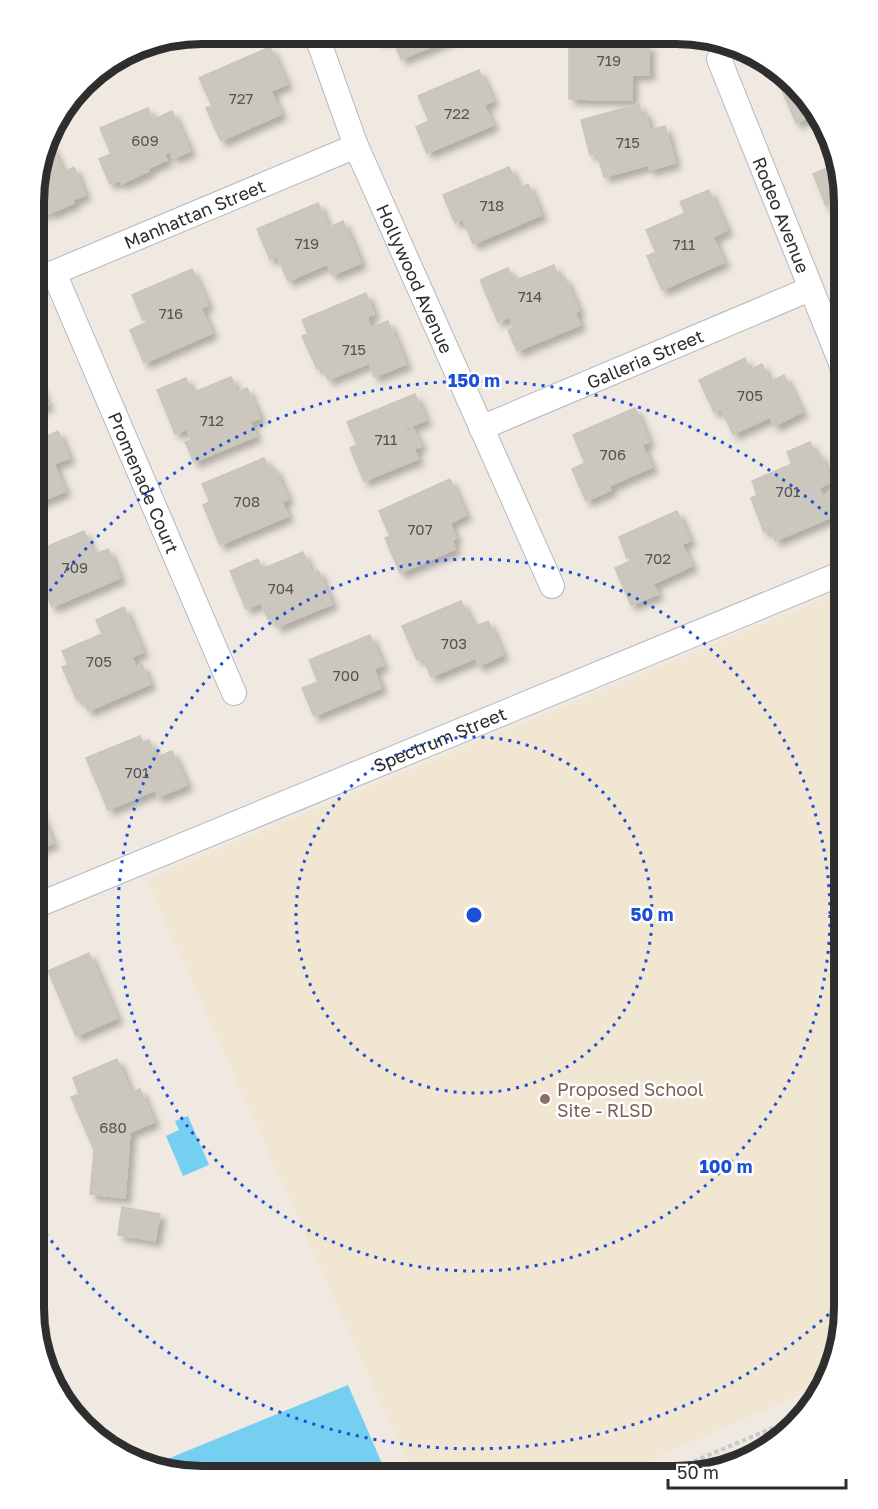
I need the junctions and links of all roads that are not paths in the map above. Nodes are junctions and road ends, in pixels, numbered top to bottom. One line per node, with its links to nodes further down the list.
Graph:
1 (320, 44): 3 (street, Hollywood Avenue)
2 (723, 52): 5 (street, Rodeo Avenue)
3 (356, 146): 4 (street, Manhattan Street); 7 (street, Hollywood Avenue)
4 (44, 277): 10 (street, Promenade Court)
5 (810, 289): 6 (street, Rodeo Avenue); 7 (street, Galleria Street)
6 (834, 347)
7 (482, 428): 9 (street, Hollywood Avenue)
8 (834, 577): 11 (street, Spectrum Street)
9 (552, 586)
10 (234, 693)
11 (44, 902)

